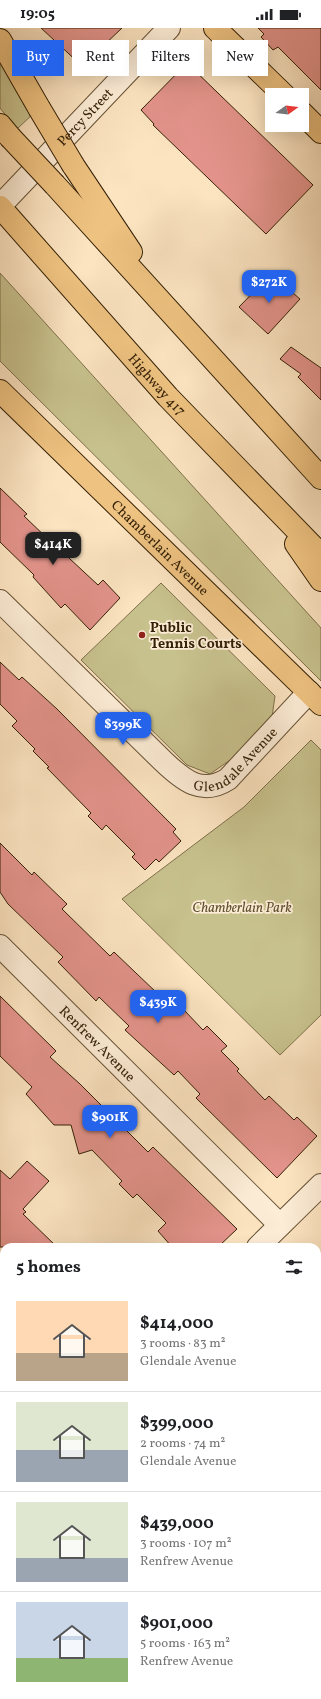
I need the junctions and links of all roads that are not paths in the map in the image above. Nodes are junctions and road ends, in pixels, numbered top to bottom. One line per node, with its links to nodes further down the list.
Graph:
1 (170, 28): 8 (street, Percy Street)
2 (215, 28): 4 (main road)
3 (0, 40): 9 (main road, bridge)
4 (277, 88)
5 (309, 120): 7 (main road)
6 (5, 131): 9 (main road, bridge)
7 (321, 132)
8 (0, 206): 12 (main road, Highway 417)
9 (167, 307): 11 (main road)
10 (0, 391): 16 (main road, Chamberlain Avenue)
11 (321, 478)
12 (260, 492): 13 (main road, Highway 417); 14 (main road)
13 (321, 555)
14 (321, 580)
15 (0, 601): 16 (street, Glendale Avenue)
16 (315, 698)
17 (0, 946): 19 (street, Renfrew Avenue)
18 (321, 1185): 19 (street)
19 (280, 1224): 20 (street)
20 (262, 1243)

